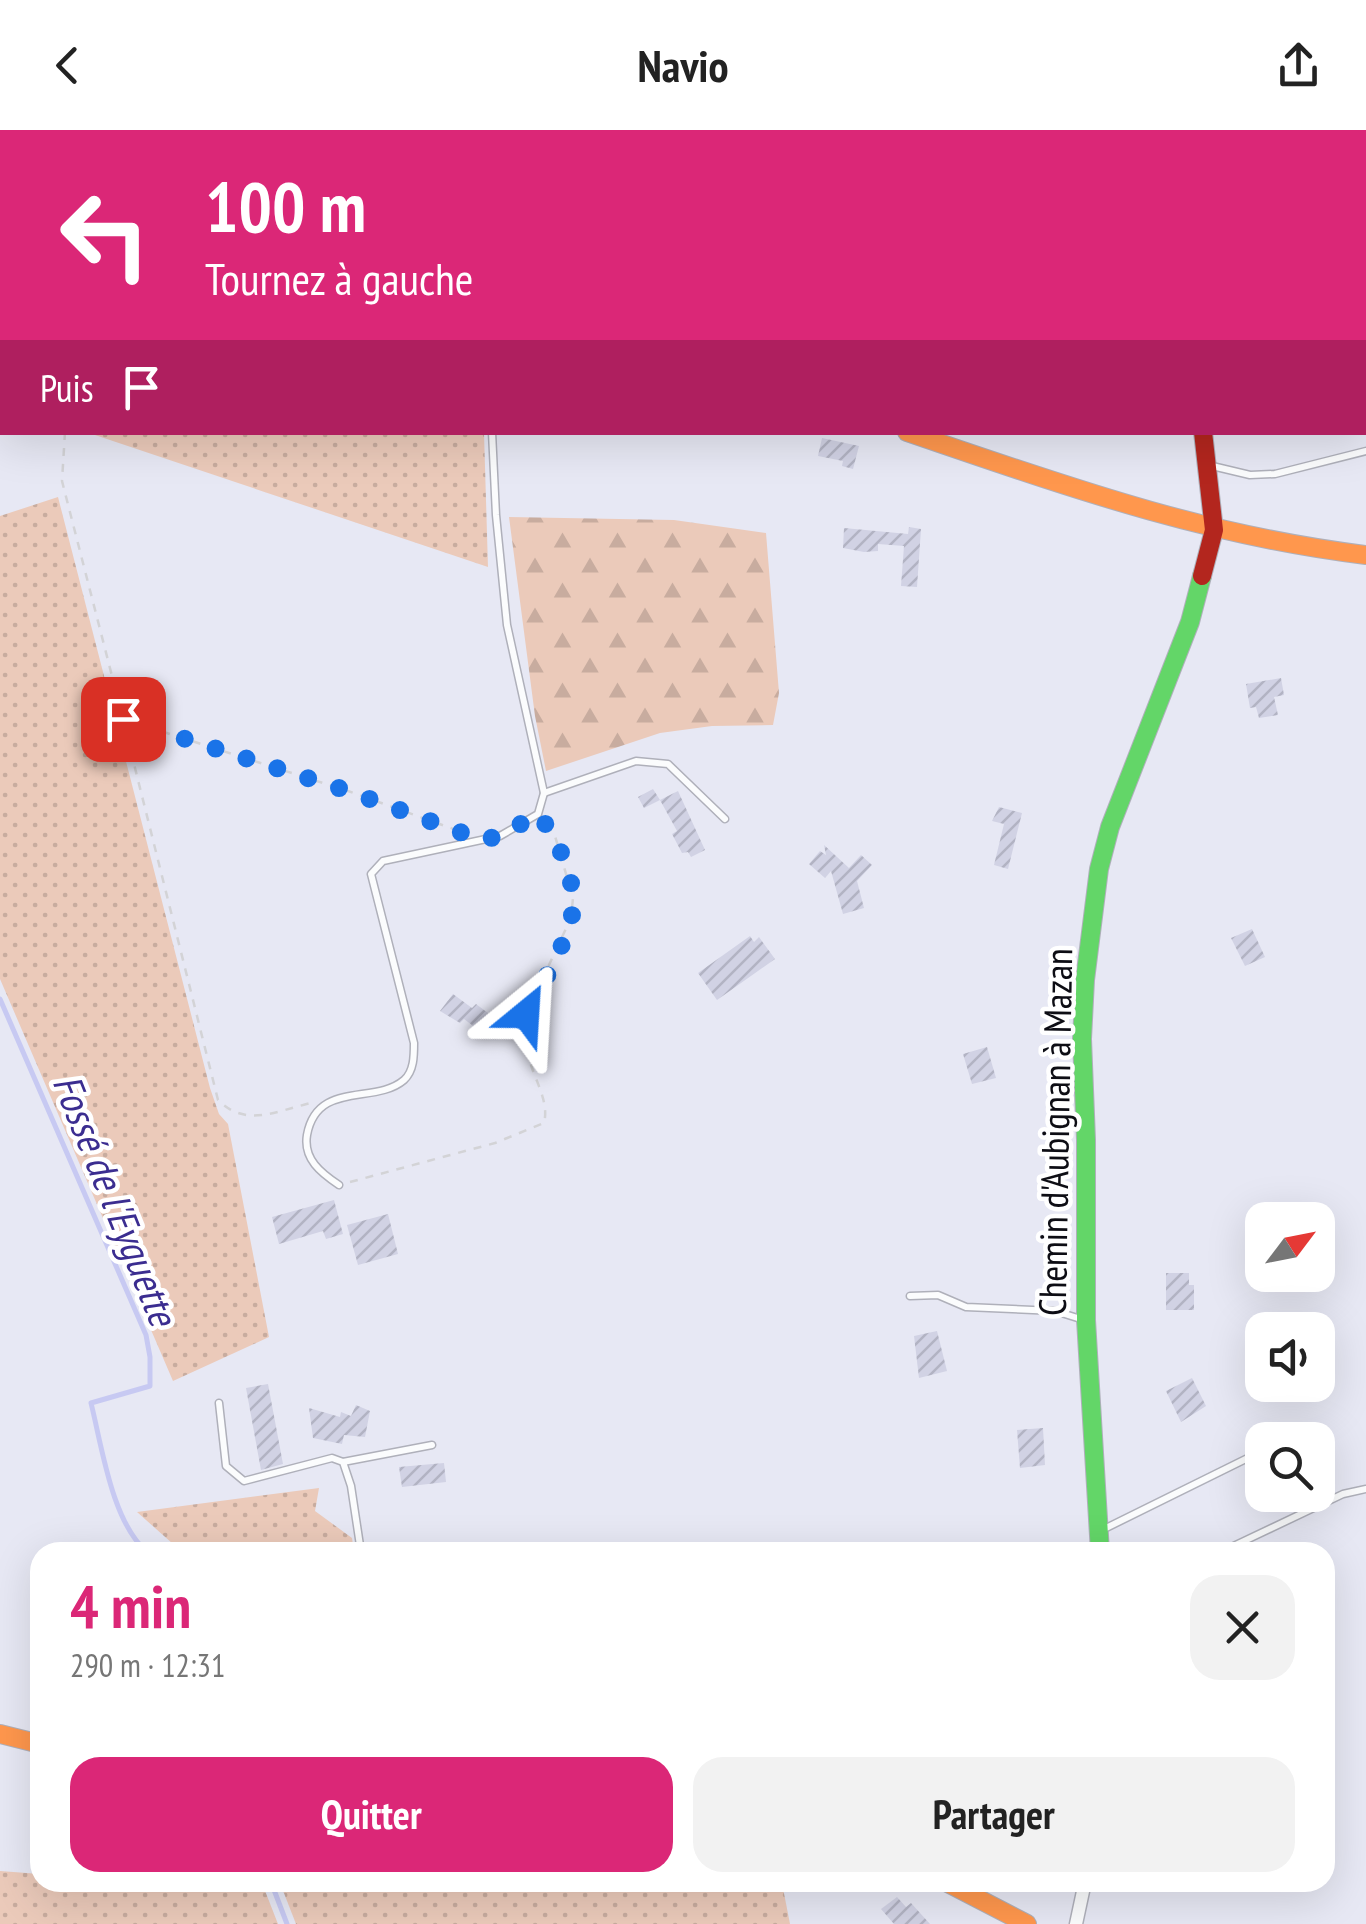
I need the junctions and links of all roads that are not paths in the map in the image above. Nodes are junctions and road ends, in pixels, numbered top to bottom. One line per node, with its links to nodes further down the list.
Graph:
1 (492, 435): 8 (lane)
2 (916, 435): 6 (street)
3 (1203, 435): 5 (street, Chemin d'Aubignan à Mazan)
4 (1366, 451): 5 (lane)
5 (1207, 465): 6 (street, Chemin d'Aubignan à Mazan)
6 (1214, 530): 7 (street); 12 (street, Chemin d'Aubignan à Mazan)
7 (1366, 556)
8 (544, 793): 9 (lane); 10 (lane)
9 (725, 818)
10 (339, 1185)
11 (910, 1296): 12 (lane)
12 (1086, 1320): 18 (street, Chemin d'Aubignan à Mazan)
13 (220, 1403): 16 (lane)
14 (432, 1445): 16 (lane)
15 (1245, 1458): 18 (lane)
16 (342, 1462): 19 (lane)
17 (1366, 1488): 21 (lane)
18 (1098, 1532): 20 (street, Chemin d'Aubignan à Mazan)
19 (359, 1542)
20 (1099, 1542)
21 (1242, 1542)
22 (0, 1734): 23 (street)
23 (30, 1742)
24 (965, 1892): 26 (street)
25 (1083, 1892): 27 (street)
26 (1027, 1924)
27 (1076, 1924)

